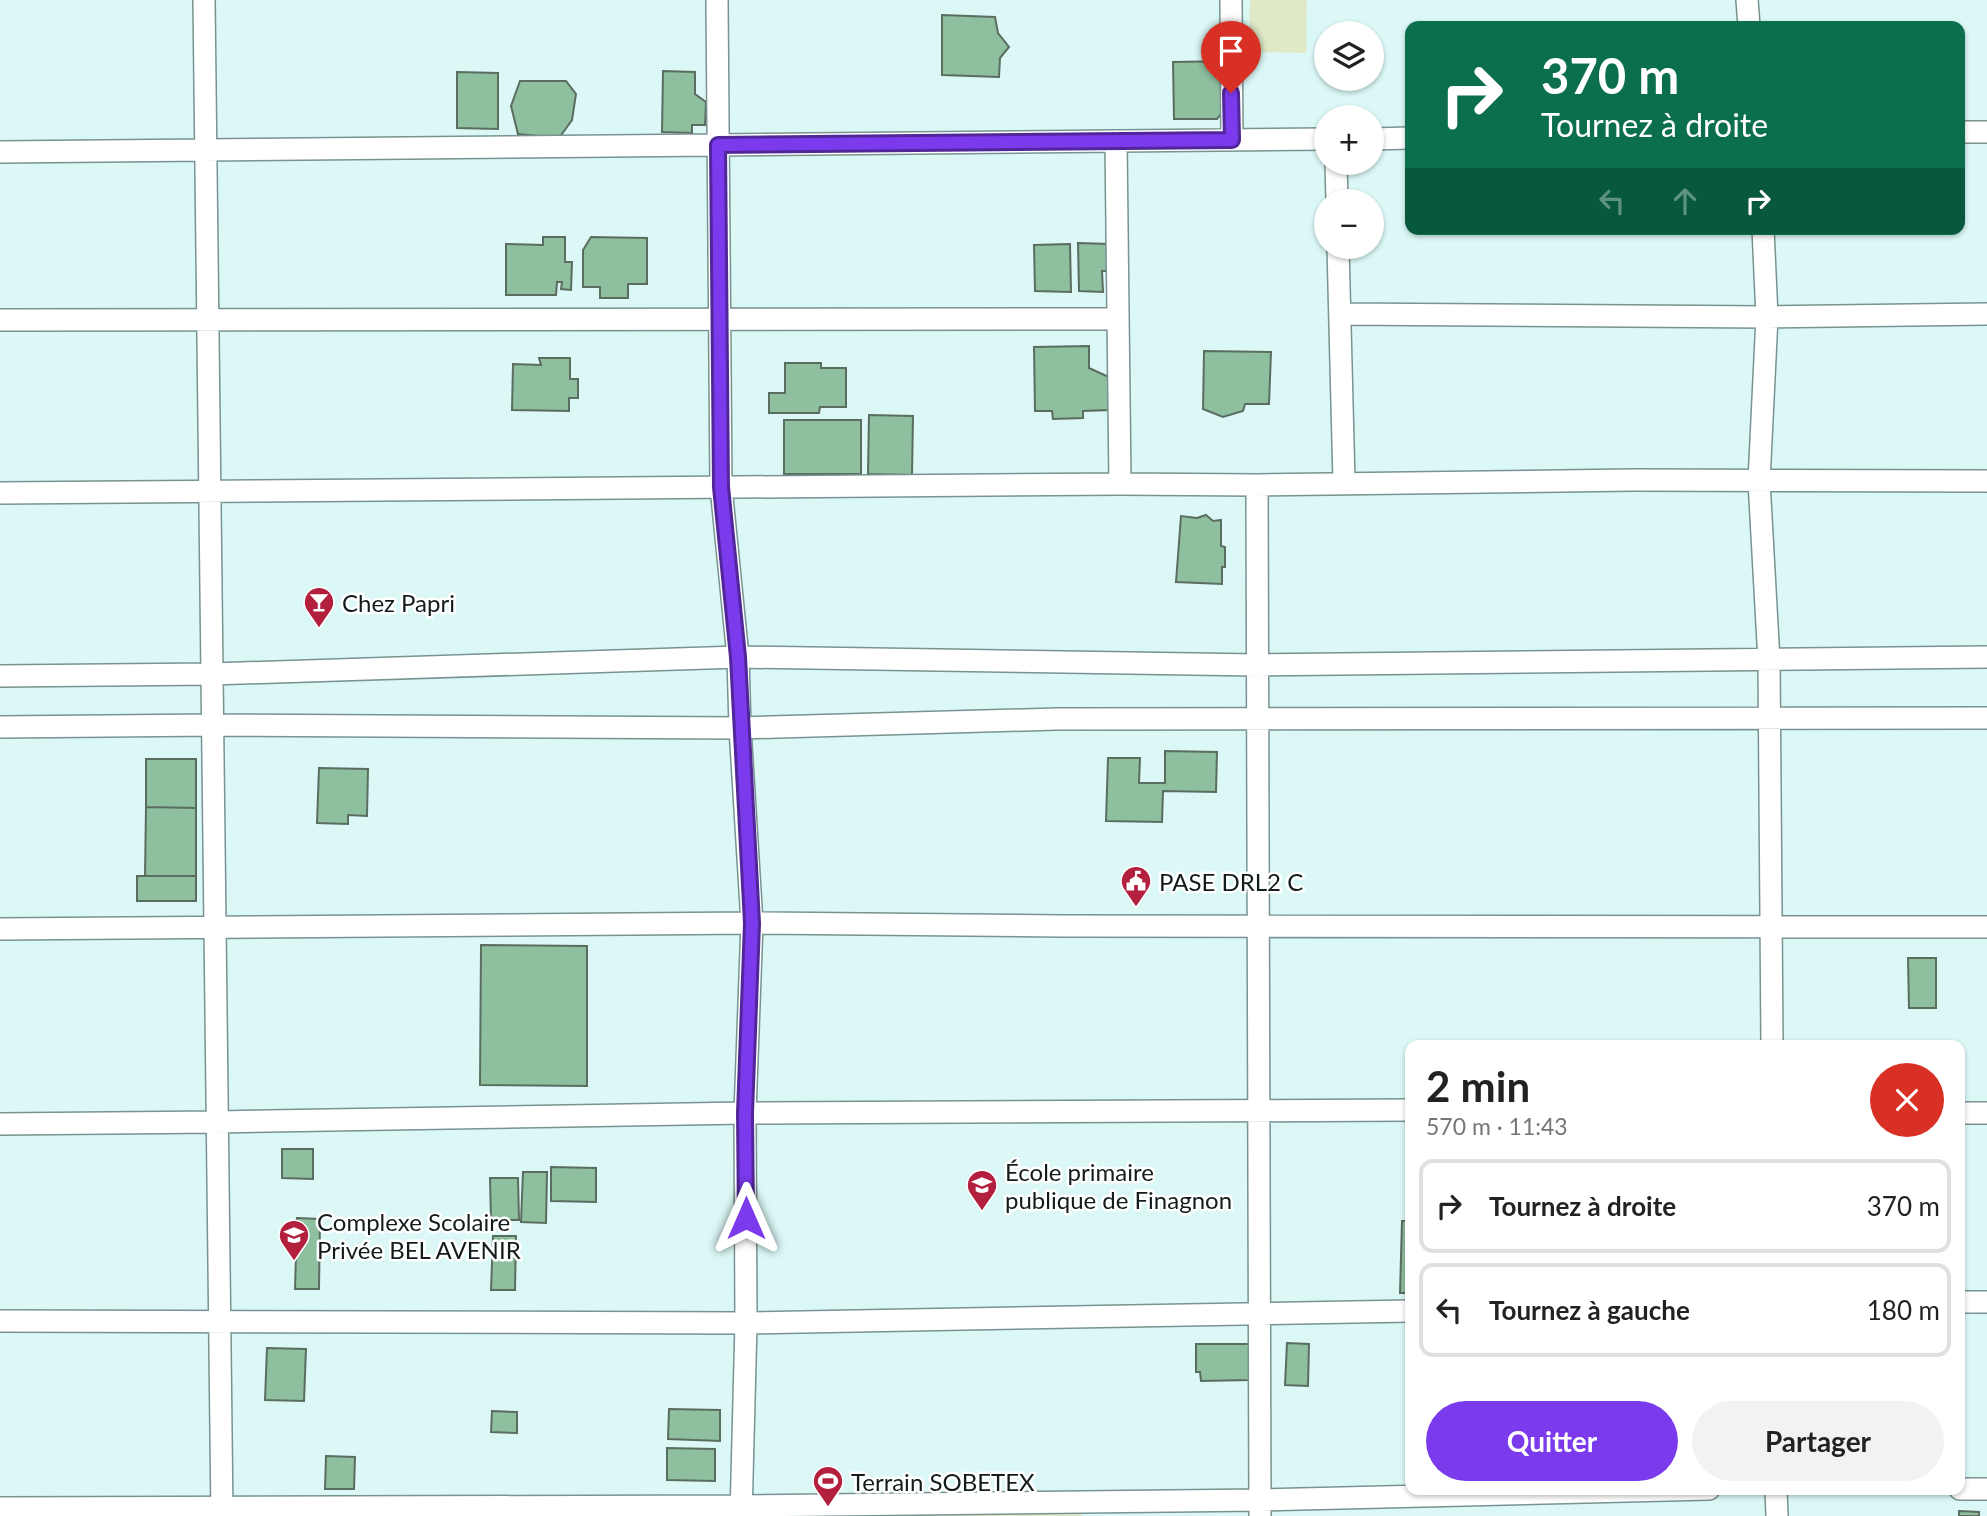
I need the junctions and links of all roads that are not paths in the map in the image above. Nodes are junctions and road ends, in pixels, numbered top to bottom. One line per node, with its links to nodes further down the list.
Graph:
1 (204, 0): 14 (street)
2 (717, 0): 13 (street)
3 (1231, 0): 11 (street)
4 (1747, 0): 5 (street)
5 (1749, 21)
6 (1965, 132): 7 (street)
7 (1987, 132)
8 (1405, 138): 10 (street)
9 (1314, 139): 11 (street)
10 (1384, 139)
11 (1232, 140): 12 (street)
12 (1116, 141): 13 (street); 21 (street)
13 (718, 145): 14 (street); 24 (street)
14 (206, 150): 15 (street); 23 (street)
15 (0, 152)
16 (1763, 235): 20 (street)
17 (1338, 259): 18 (street)
18 (1340, 314): 20 (street); 27 (street)
19 (1987, 314): 20 (street)
20 (1767, 317): 25 (street)
21 (1118, 319): 24 (street); 28 (street)
22 (0, 320): 23 (street)
23 (208, 320): 24 (street); 31 (street)
24 (720, 320): 30 (street)
25 (1759, 481): 26 (street); 27 (street); 35 (street)
26 (1987, 481)
27 (1344, 482): 29 (street)
28 (1120, 484): 29 (street); 30 (street)
29 (1257, 485): 36 (street)
30 (721, 487): 31 (street); 33 (street)
31 (210, 491): 32 (street); 37 (street)
32 (0, 493)
33 (738, 657): 36 (street); 37 (street); 44 (street)
34 (1987, 657): 35 (street)
35 (1769, 661): 36 (street); 39 (street)
36 (1257, 665): 40 (street)
37 (212, 674): 38 (street); 42 (street)
38 (0, 676)
39 (1768, 717): 40 (street); 41 (street); 48 (street)
40 (1258, 718): 44 (street); 46 (street)
41 (1987, 718)
42 (213, 725): 43 (street); 44 (street); 50 (street)
43 (0, 727)
44 (740, 728): 45 (street)
45 (752, 923): 46 (street); 50 (street); 54 (street)
46 (1258, 926): 48 (street); 52 (street)
47 (1987, 927): 48 (street)
48 (1772, 928): 51 (street)
49 (0, 929): 50 (street)
50 (215, 929): 57 (street)
51 (1772, 1040)
52 (1259, 1110): 53 (street); 54 (street); 62 (street)
53 (1405, 1110)
54 (745, 1113): 57 (street); 65 (street)
55 (1965, 1113): 56 (street)
56 (1987, 1113)
57 (217, 1122): 58 (street); 64 (street)
58 (0, 1124)
59 (1965, 1302): 60 (street)
60 (1987, 1302)
61 (1405, 1311): 62 (street)
62 (1259, 1314): 65 (street); 71 (street)
63 (0, 1321): 64 (street)
64 (219, 1322): 65 (street); 73 (street)
65 (746, 1323): 72 (street)
66 (1965, 1489): 67 (street)
67 (1987, 1489)
68 (1567, 1495): 71 (street)
69 (1776, 1495): 74 (street)
70 (0, 1507): 73 (street)
71 (1260, 1508): 72 (street)
72 (741, 1511): 73 (street)
73 (222, 1512)
74 (1777, 1516)

